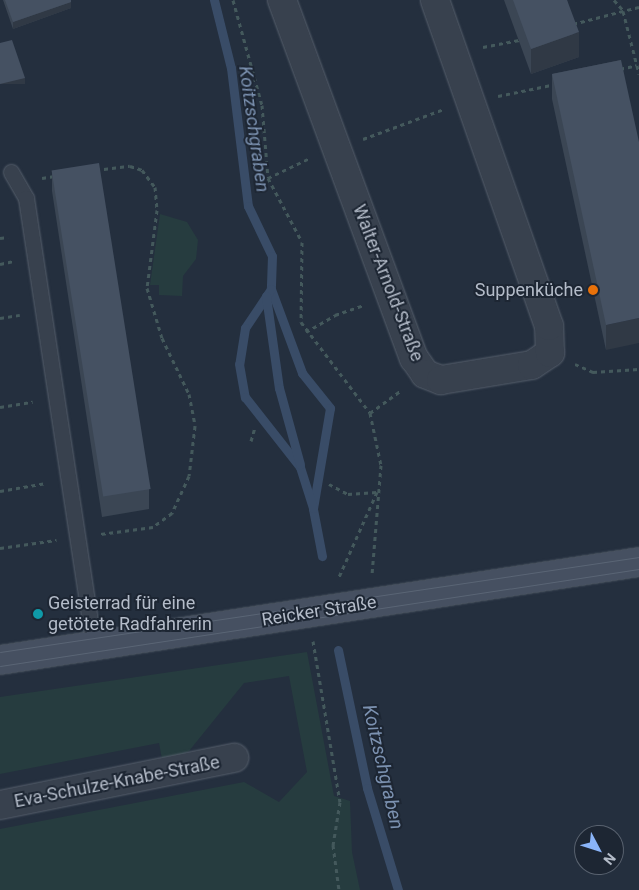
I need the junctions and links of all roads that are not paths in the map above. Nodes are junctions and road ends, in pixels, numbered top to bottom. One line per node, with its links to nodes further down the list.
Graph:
1 (282, 0): 2 (street, Walter-Arnold-Straße)
2 (435, 0)
3 (15, 178): 5 (lane)
4 (639, 562): 5 (street, Reicker Straße)
5 (94, 646): 6 (street, Reicker Straße)
6 (0, 660)
7 (234, 758): 8 (street, Eva-Schulze-Knabe-Straße)
8 (0, 805)

